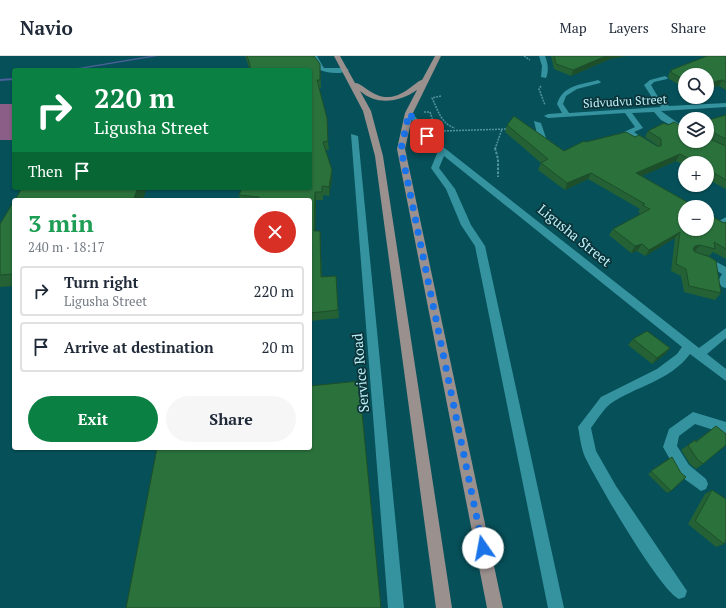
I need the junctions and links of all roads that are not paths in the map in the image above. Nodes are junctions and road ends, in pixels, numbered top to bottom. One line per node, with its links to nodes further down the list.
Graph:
1 (314, 56): 5 (street)
2 (337, 56): 5 (main road)
3 (438, 56): 6 (main road)
4 (542, 56): 7 (street)
5 (346, 72): 6 (main road); 36 (main road)
6 (428, 72): 14 (main road)
7 (544, 77)
8 (665, 78): 11 (street)
9 (598, 82): 15 (street)
10 (726, 106): 11 (street, Sidvudvu Street)
11 (668, 109): 12 (street, Sidvudvu Street)
12 (656, 110): 13 (street, Sidvudvu Street); 18 (street)
13 (627, 112): 15 (street, Sidvudvu Street); 21 (street)
14 (409, 113): 22 (street, Ligusha Street); 37 (main road)
15 (568, 115): 16 (street, Sidvudvu Street)
16 (548, 116)
17 (537, 123): 20 (street)
18 (678, 127)
19 (354, 136): 35 (street, Service Road)
20 (542, 138)
21 (654, 149)
22 (442, 150): 30 (street, Ligusha Street); 38 (street)
23 (726, 220): 24 (street)
24 (726, 224)
25 (694, 256): 26 (street)
26 (726, 272)
27 (726, 277): 28 (street)
28 (726, 284)
29 (726, 332): 30 (street)
30 (694, 350): 31 (street, Ligusha Street); 34 (street)
31 (726, 376)
32 (726, 428): 33 (street)
33 (701, 484)
34 (679, 591)
35 (396, 608)
36 (444, 608)
37 (495, 608)
38 (556, 608)

